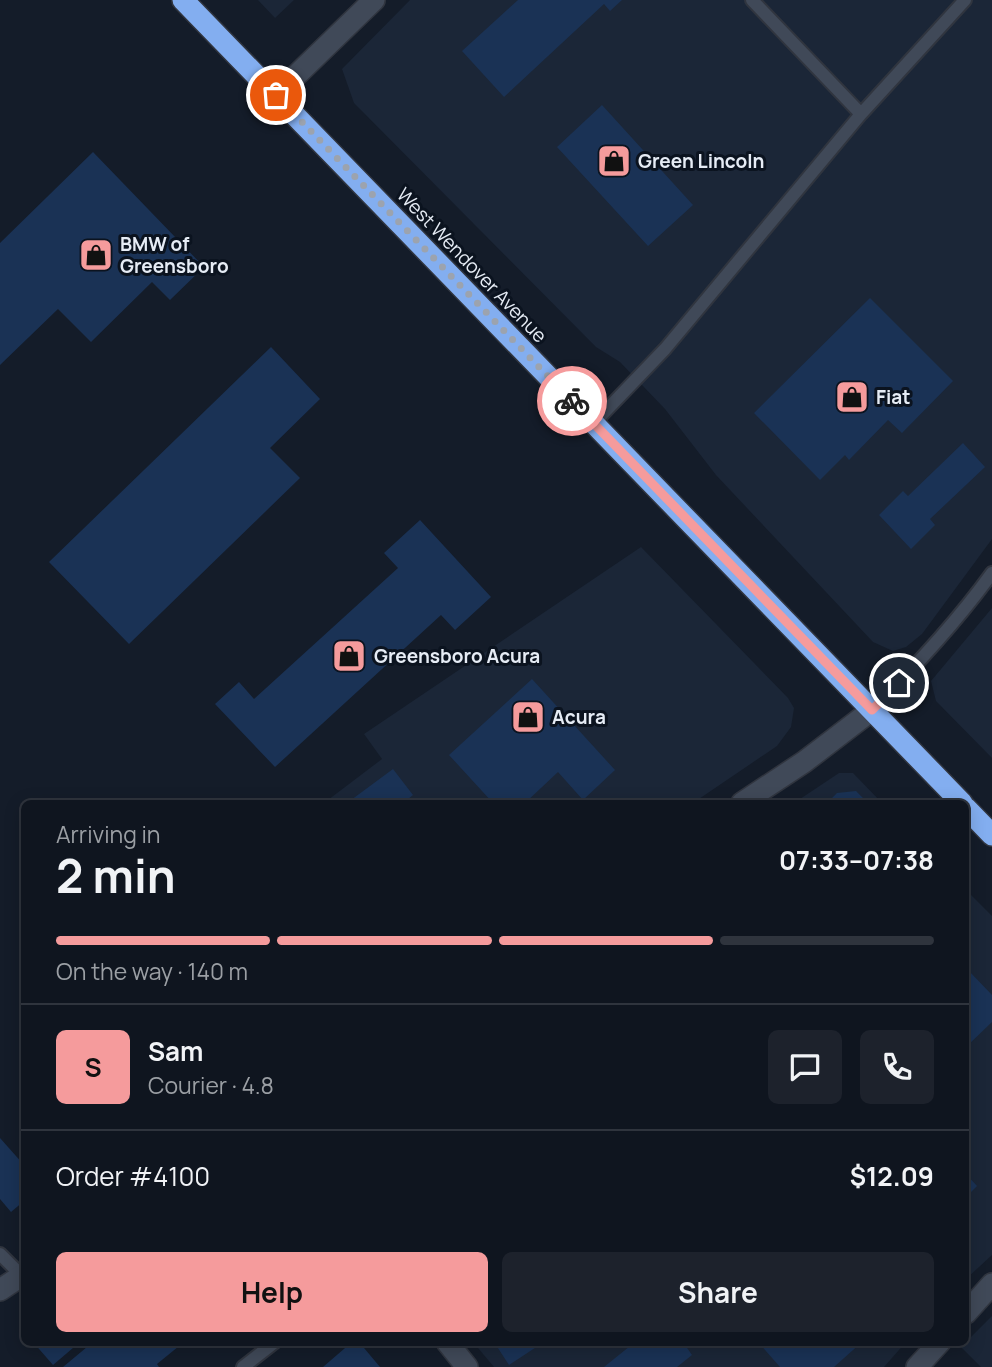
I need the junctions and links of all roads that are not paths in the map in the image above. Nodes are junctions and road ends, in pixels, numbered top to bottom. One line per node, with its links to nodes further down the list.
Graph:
1 (183, 0): 5 (highway, West Wendover Avenue)
2 (374, 0): 5 (street)
3 (752, 0): 6 (lane)
4 (965, 0): 6 (lane)
5 (276, 95): 7 (highway, West Wendover Avenue)
6 (861, 114): 7 (lane)
7 (594, 423): 9 (highway, West Wendover Avenue)
8 (992, 573): 9 (lane)
9 (872, 710): 10 (street); 11 (highway, West Wendover Avenue)
10 (747, 800)
11 (959, 800)
12 (969, 811): 13 (highway)
13 (992, 835)
14 (0, 1254): 15 (lane)
15 (21, 1273)
16 (21, 1276): 18 (street)
17 (992, 1283): 19 (street)
18 (0, 1290)
19 (969, 1310)
20 (270, 1346): 23 (lane)
21 (450, 1346): 24 (street)
22 (936, 1346): 25 (street)
23 (243, 1367)
24 (467, 1367)
25 (917, 1367)

